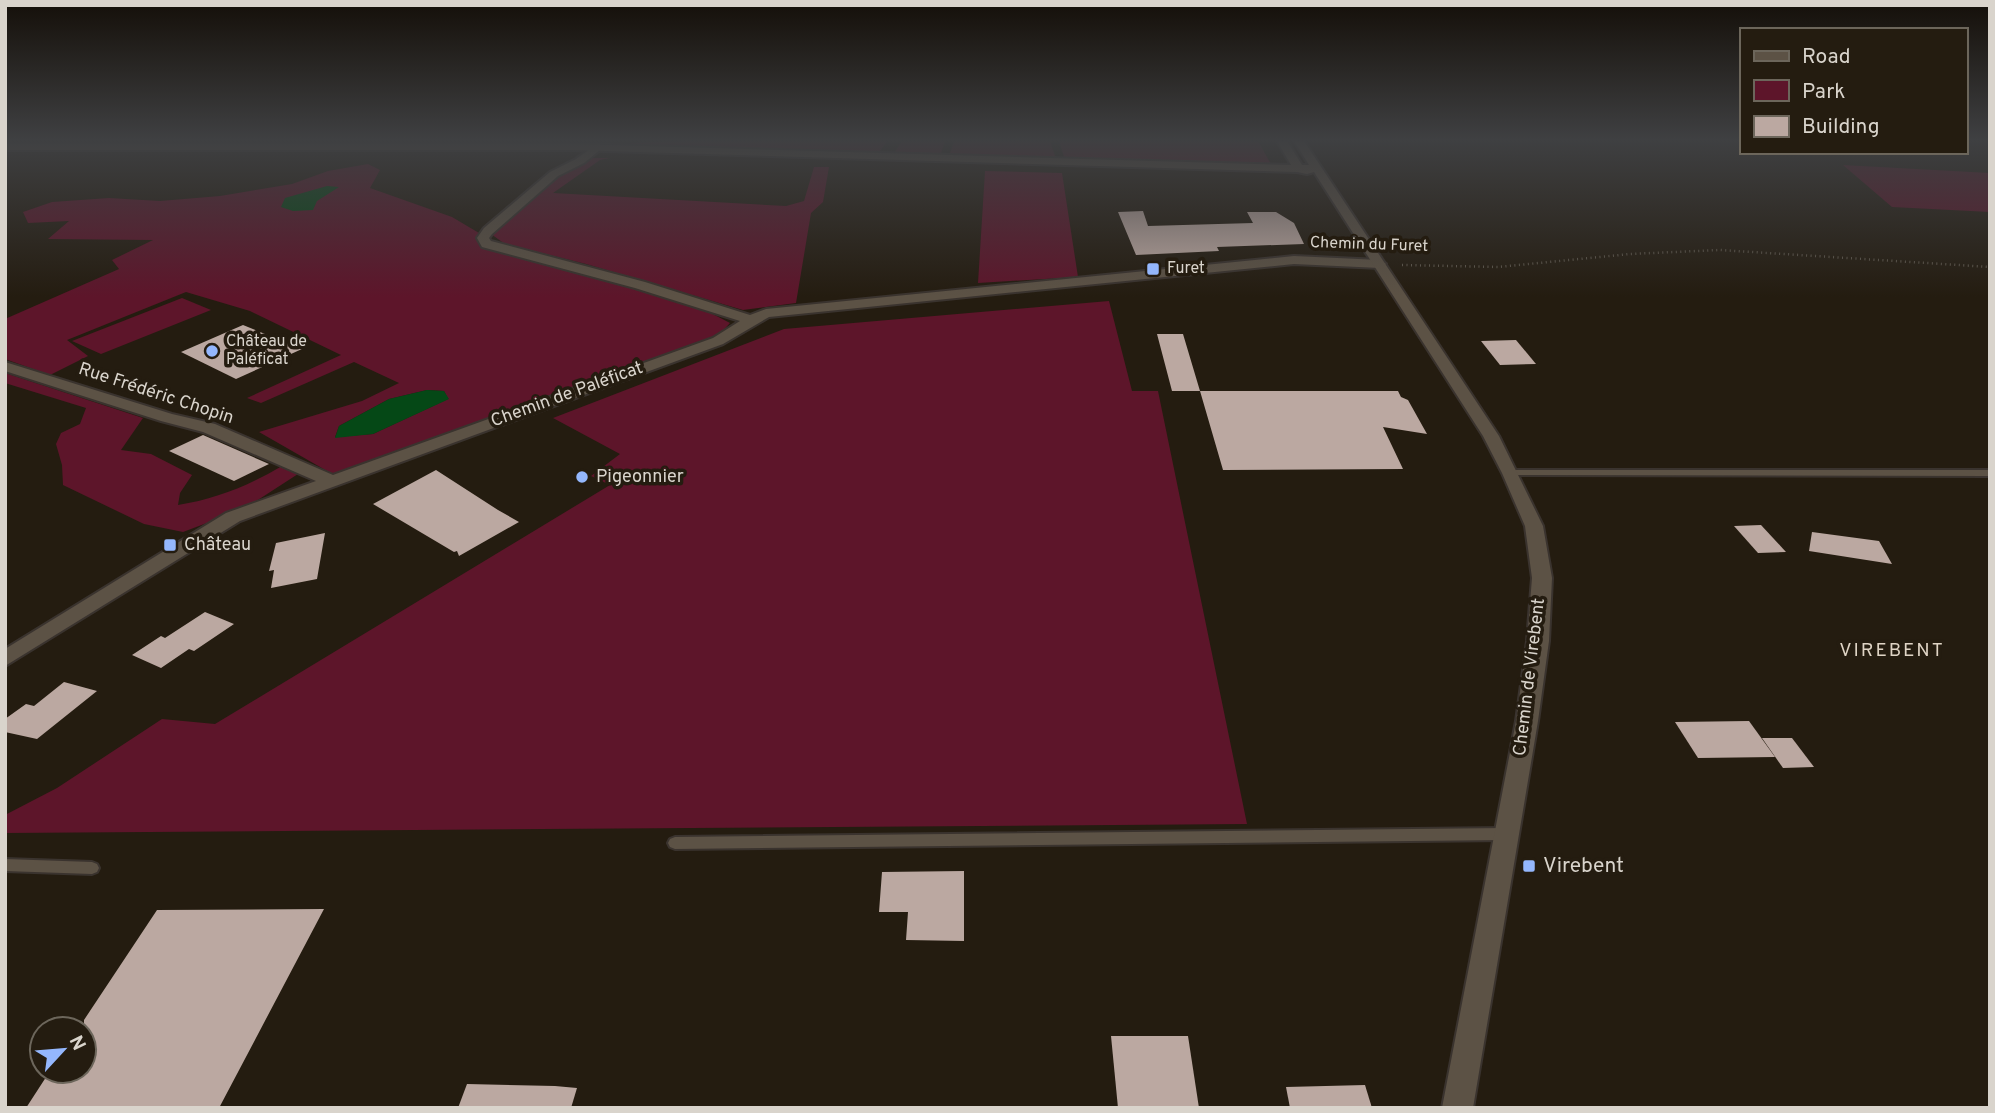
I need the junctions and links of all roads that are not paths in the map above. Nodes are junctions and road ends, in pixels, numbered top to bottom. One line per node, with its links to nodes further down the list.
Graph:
1 (532, 193): 4 (street)
2 (1333, 193): 3 (street, Chemin de Virebent)
3 (1380, 264): 4 (street, Chemin du Furet); 6 (street, Chemin de Virebent)
4 (748, 319): 8 (street, Chemin de Paléficat)
5 (5, 366): 8 (street, Rue Frédéric Chopin)
6 (1511, 473): 7 (lane); 10 (street, Chemin de Virebent)
7 (1990, 473)
8 (332, 481): 9 (street, Chemin de Paléficat)
9 (5, 659)
10 (1506, 834): 11 (lane); 14 (street, Chemin de Virebent)
11 (674, 843)
12 (5, 865): 13 (lane)
13 (92, 868)
14 (1457, 1108)

